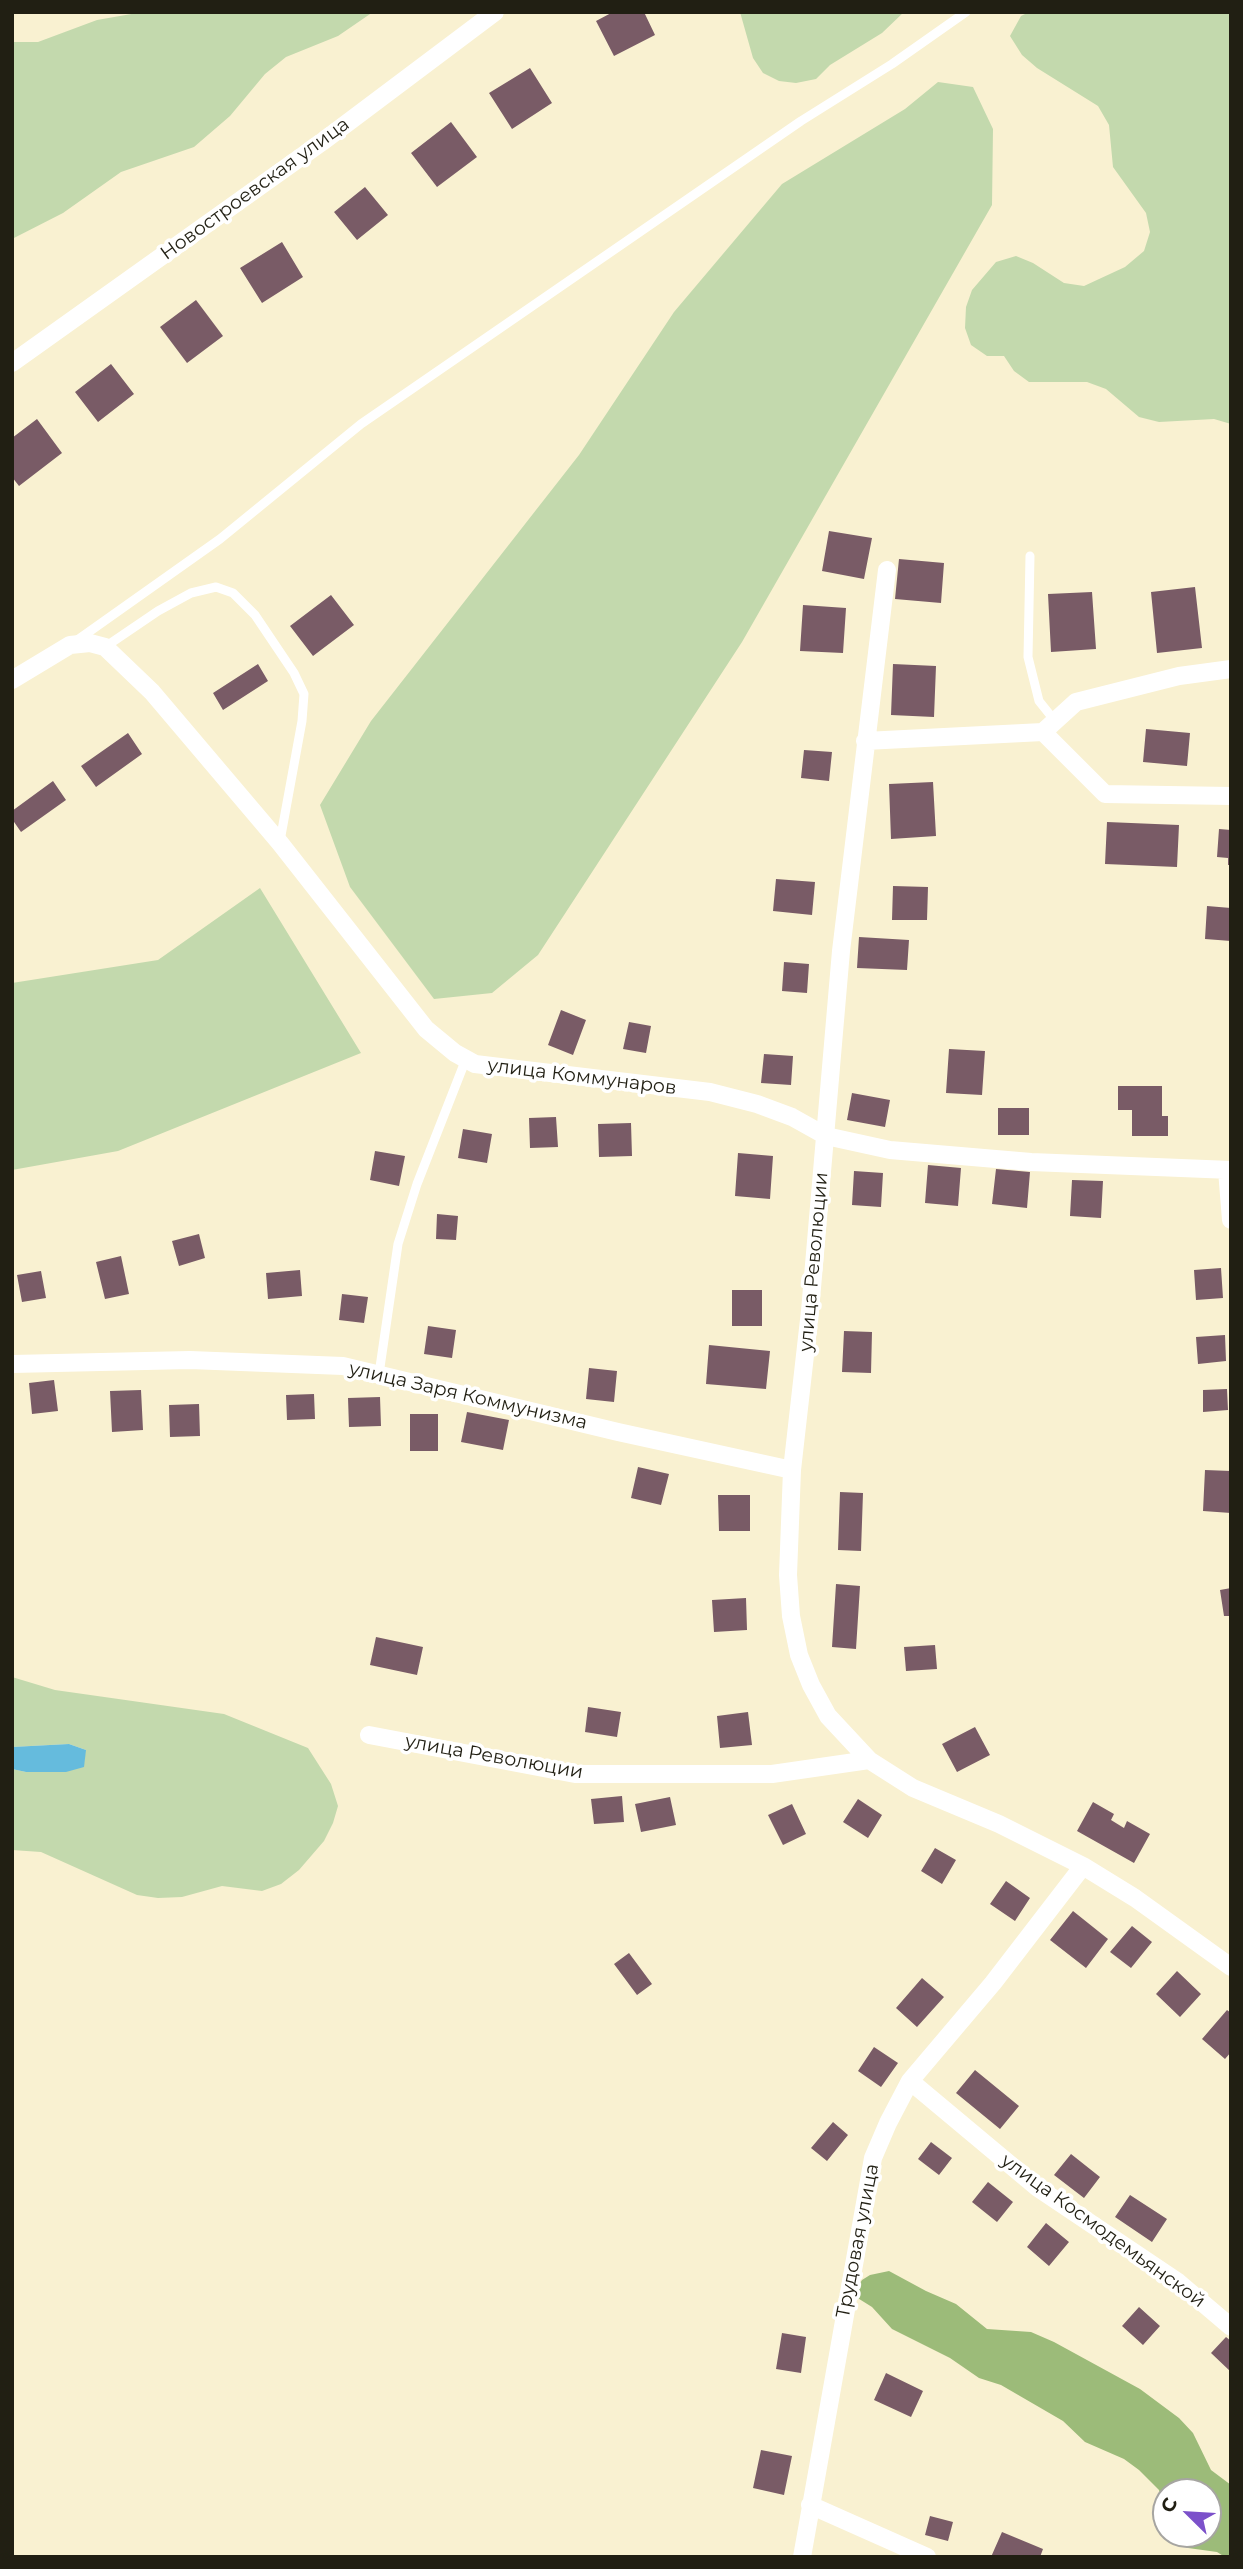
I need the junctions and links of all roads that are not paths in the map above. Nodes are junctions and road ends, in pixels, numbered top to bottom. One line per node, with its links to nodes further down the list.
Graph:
1 (495, 12): 3 (street, Новостроевская улица)
2 (965, 12): 6 (lane)
3 (12, 363)
4 (1030, 556): 10 (lane)
5 (887, 570): 11 (street, улица Революции)
6 (70, 645): 7 (street); 9 (street)
7 (105, 647): 13 (street, улица Коммунаров); 13 (lane)
8 (1231, 668): 10 (street)
9 (12, 680)
10 (1049, 726): 11 (street); 12 (street)
11 (865, 741): 15 (street, улица Революции)
12 (1231, 796)
13 (280, 843): 14 (street, улица Коммунаров)
14 (466, 1059): 15 (street, улица Коммунаров); 19 (lane)
15 (826, 1136): 16 (street, улица Коммунаров); 20 (street, улица Революции)
16 (1229, 1170): 17 (street)
17 (1231, 1220)
18 (12, 1364): 19 (street, улица Заря Коммунизма)
19 (379, 1374): 20 (street, улица Заря Коммунизма)
20 (792, 1470): 22 (street, улица Революции)
21 (369, 1735): 22 (street, улица Революции)
22 (869, 1760): 23 (street, улица Революции)
23 (1083, 1866): 24 (street, улица Революции); 25 (street, Трудовая улица)
24 (1231, 1967)
25 (910, 2081): 26 (street, улица Космодемьянской); 27 (street, Трудовая улица)
26 (1231, 2327)
27 (810, 2505): 28 (street, Трудовая улица); 29 (street)
28 (802, 2557)
29 (927, 2557)

